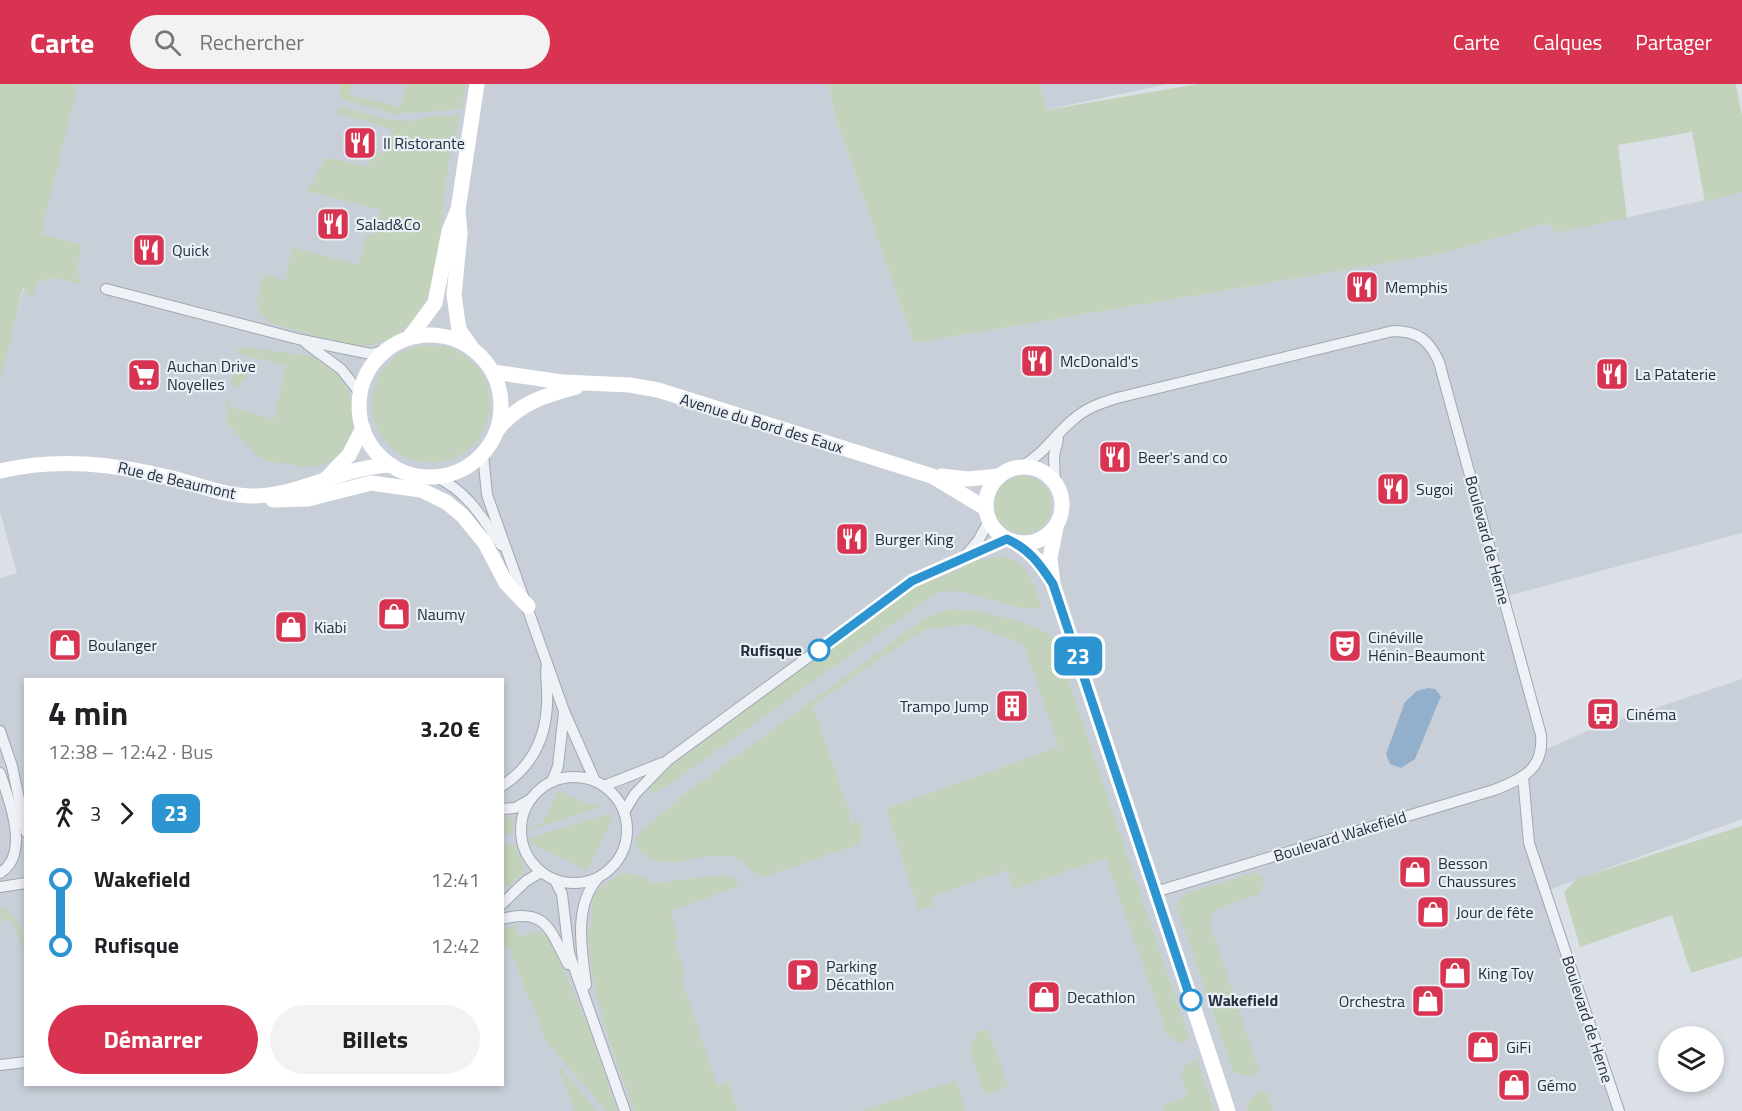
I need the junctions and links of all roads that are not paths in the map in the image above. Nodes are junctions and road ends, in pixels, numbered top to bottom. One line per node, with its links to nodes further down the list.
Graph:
1 (477, 84): 2 (street)
2 (458, 210): 4 (street); 6 (street)
3 (106, 289): 5 (street)
4 (409, 338): 6 (street); 7 (street)
5 (302, 340): 7 (street); 10 (street)
6 (471, 348): 8 (street)
7 (386, 350): 10 (street)
8 (493, 372): 9 (street, Avenue du Bord des Eaux); 12 (street)
9 (590, 383): 12 (street, Avenue du Bord des Eaux); 19 (street, Avenue du Bord des Eaux)
10 (360, 393): 11 (street)
11 (363, 428): 16 (street); 23 (street, Rue de Beaumont)
12 (498, 431): 14 (street)
13 (1059, 435): 17 (street, Boulevard de Herne); 24 (street); 38 (street, Boulevard de Herne)
14 (483, 454): 21 (street); 30 (street)
15 (24, 465): 18 (street, Rue de Beaumont); 22 (street, Rue de Beaumont); 25 (street, Rue de Beaumont)
16 (391, 465): 21 (street); 23 (street, Rue de Beaumont)
17 (1020, 467): 20 (street); 24 (street)
18 (0, 471)
19 (932, 476): 20 (street, Avenue du Bord des Eaux); 26 (street, Avenue du Bord des Eaux)
20 (999, 476): 26 (street)
21 (436, 477): 30 (street)
22 (0, 478)
23 (327, 478): 25 (street, Rue de Beaumont)
24 (1055, 483): 27 (street)
25 (252, 496): 32 (street)
26 (987, 514): 28 (street); 29 (street)
27 (1056, 527): 28 (street); 31 (street)
28 (1013, 541): 29 (street); 31 (street)
29 (961, 560): 36 (street)
30 (512, 562): 32 (street)
31 (1053, 584): 52 (street)
32 (528, 606): 33 (street)
33 (548, 659): 34 (street); 41 (street)
34 (564, 711): 39 (street); 40 (street)
35 (0, 731): 45 (street)
36 (668, 760): 40 (street); 44 (street)
37 (0, 773): 47 (street)
38 (1523, 776): 52 (street, Boulevard Wakefield); 60 (street, Boulevard de Herne)
39 (552, 783): 40 (street); 42 (street)
40 (599, 783): 44 (street)
41 (504, 784)
42 (533, 797): 43 (street); 46 (street)
43 (504, 809)
44 (624, 812): 48 (street)
45 (24, 823)
46 (541, 872): 49 (street); 53 (street)
47 (0, 873)
48 (598, 878): 49 (street); 55 (street)
49 (555, 880): 55 (street)
50 (24, 883): 51 (street)
51 (0, 887)
52 (1155, 892): 59 (street)
53 (504, 902)
54 (504, 918): 55 (street)
55 (588, 1001): 58 (street)
56 (24, 1062): 57 (street)
57 (0, 1065)
58 (626, 1111)
59 (1228, 1111)
60 (1619, 1111)

